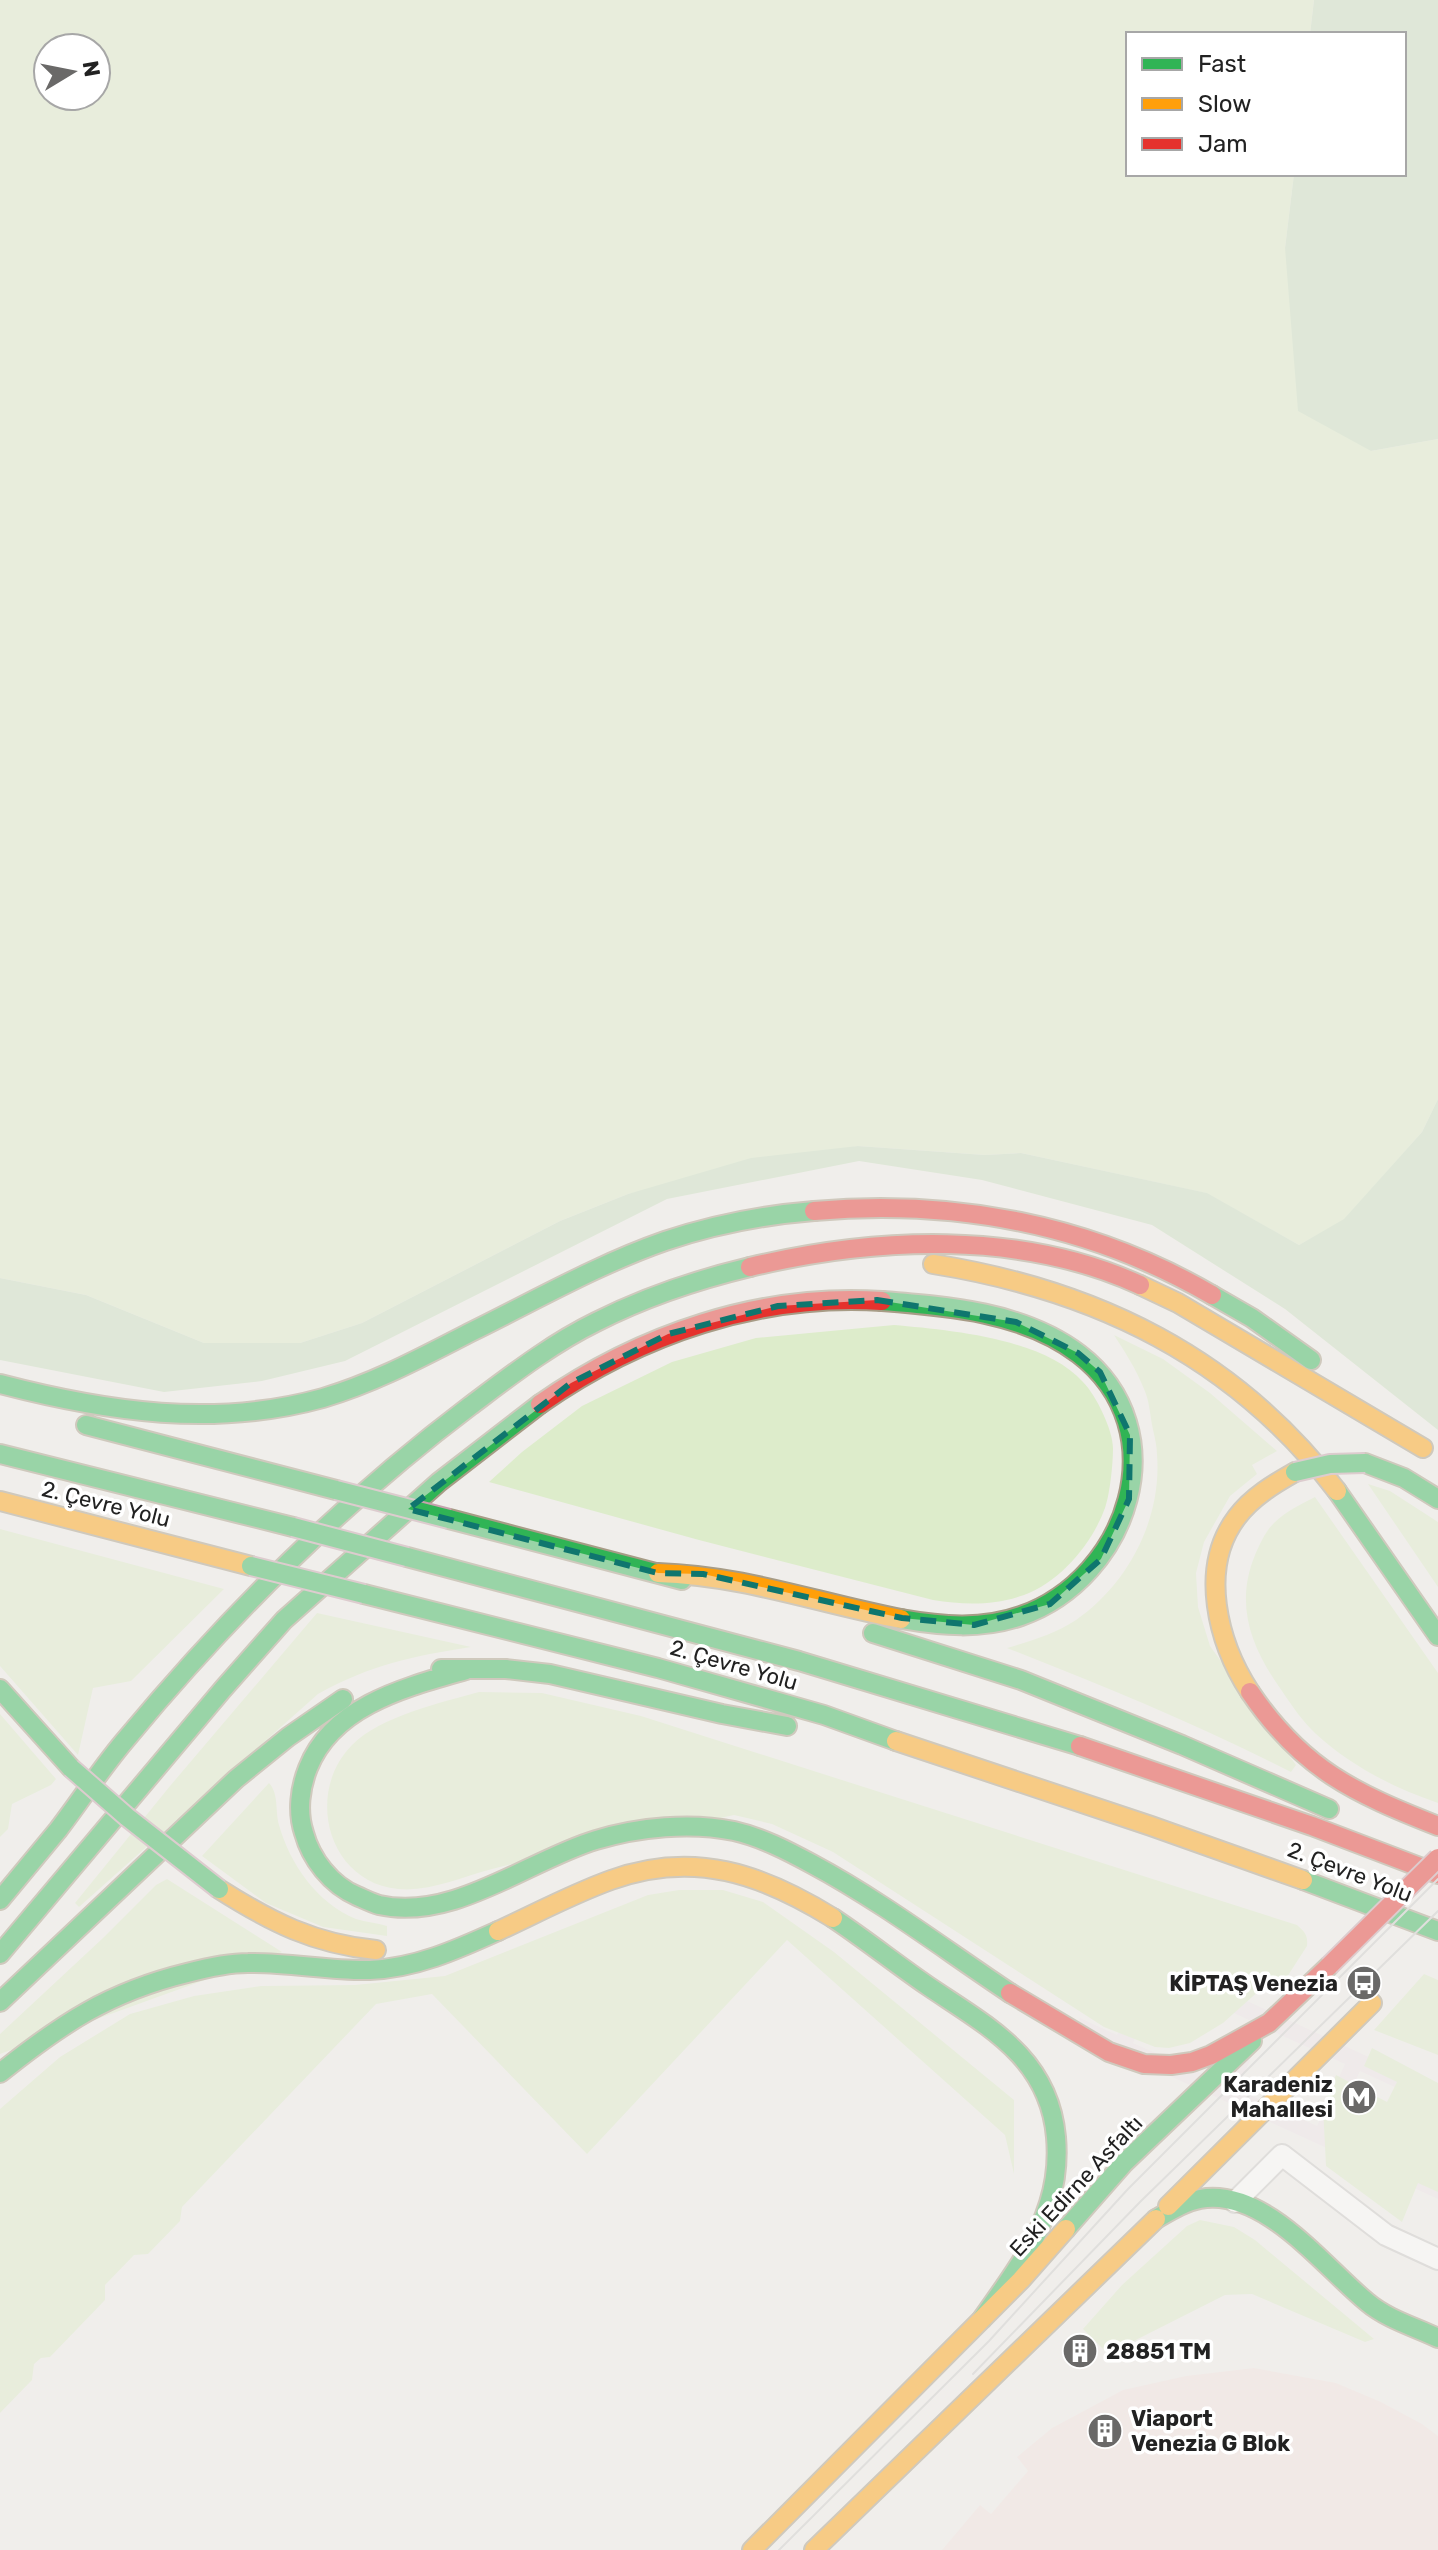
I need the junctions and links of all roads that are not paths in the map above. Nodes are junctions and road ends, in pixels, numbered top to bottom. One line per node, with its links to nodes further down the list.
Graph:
1 (755, 1266): 7 (main road); 11 (main road); 15 (main road)
2 (0, 1384): 7 (main road)
3 (0, 1402): 4 (main road)
4 (29, 1410)
5 (74, 1422): 10 (main road, bridge)
6 (0, 1454): 20 (main road, 2. Çevre Yolu, bridge)
7 (1430, 1454)
8 (1438, 1499): 18 (main road, bridge)
9 (0, 1501): 14 (main road, 2. Çevre Yolu, bridge)
10 (658, 1573): 17 (main road); 24 (main road)
11 (1438, 1636)
12 (466, 1670): 14 (main road); 25 (main road); 27 (main road)
13 (0, 1689): 23 (main road, bridge)
14 (861, 1730): 22 (main road, 2. Çevre Yolu)
15 (125, 1740): 16 (main road); 21 (main road)
16 (50, 1812)
17 (1351, 1818)
18 (1438, 1826)
19 (1434, 1853): 27 (main road, Eski Edirne Asfaltı, bridge)
20 (1438, 1874)
21 (0, 1900)
22 (1438, 1931)
23 (481, 1938): 28 (main road); 32 (main road)
24 (0, 1954)
25 (0, 2002)
26 (1372, 2003): 30 (main road)
27 (1274, 2020): 32 (main road, Eski Edirne Asfaltı)
28 (0, 2073)
29 (1235, 2202): 30 (main road); 31 (street); 33 (main road)
30 (1156, 2219): 35 (main road)
31 (1438, 2259)
32 (982, 2319): 34 (main road, Eski Edirne Asfaltı)
33 (1438, 2338)
34 (752, 2550)
35 (814, 2550)

